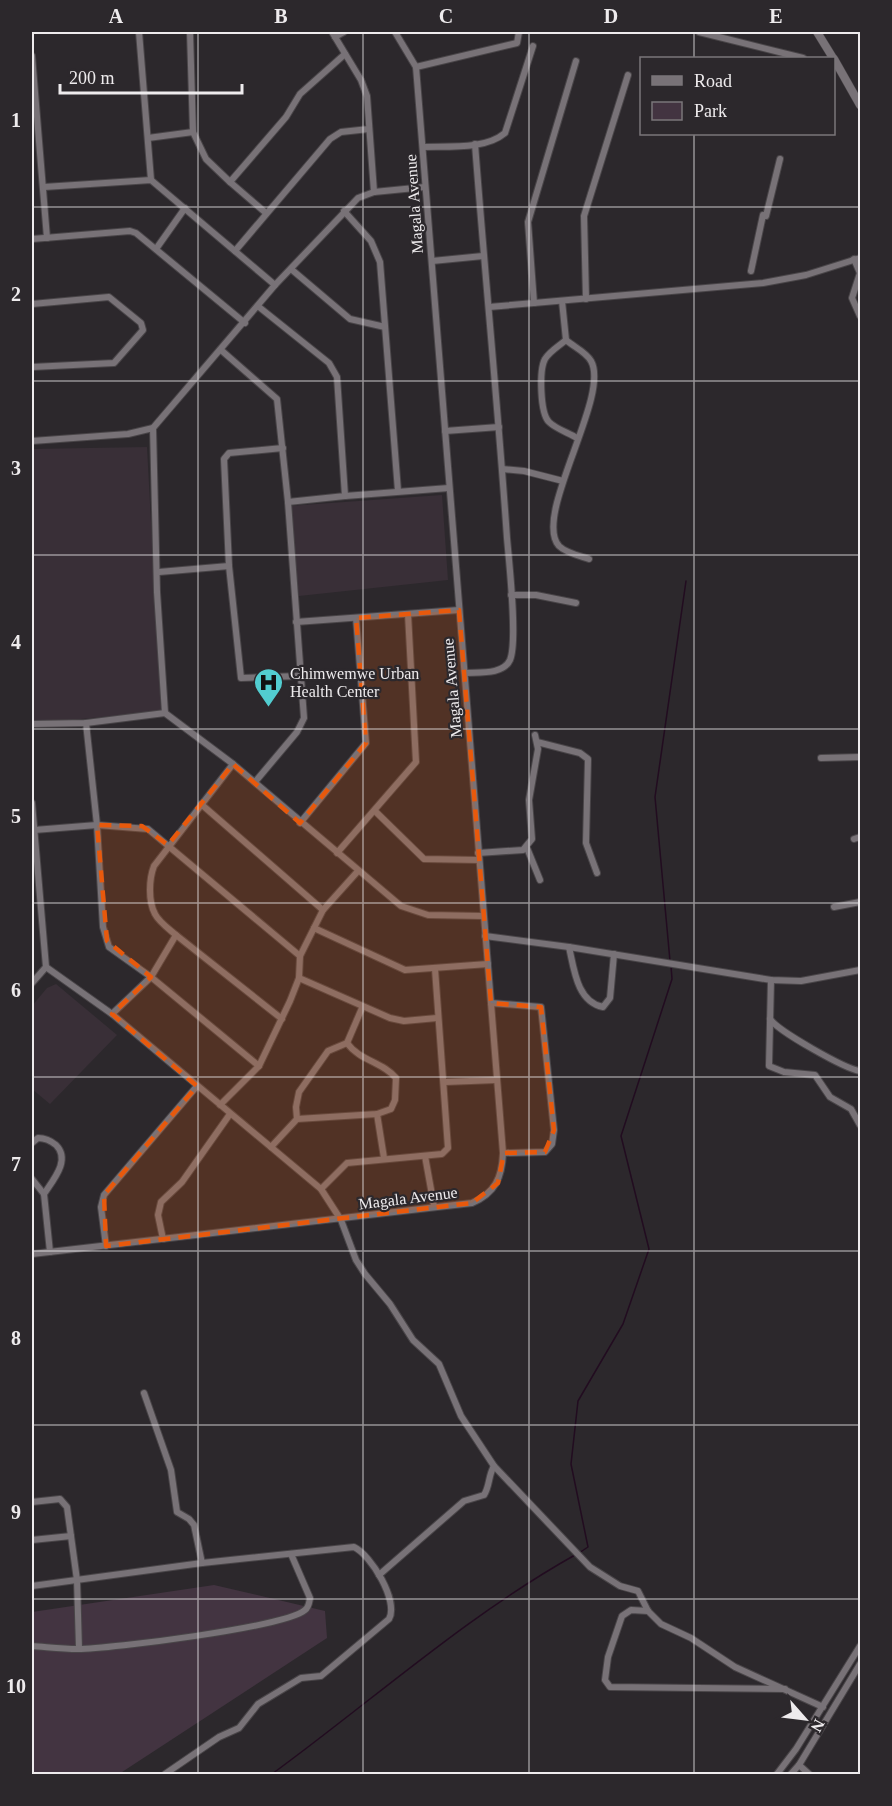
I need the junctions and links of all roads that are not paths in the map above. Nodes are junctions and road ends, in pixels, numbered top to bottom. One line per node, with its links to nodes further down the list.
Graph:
1 (139, 32): 21 (street)
2 (190, 32): 20 (street)
3 (344, 32): 8 (street)
4 (395, 32): 16 (street, Magala Avenue)
5 (519, 32): 16 (street)
6 (699, 32): 12 (street)
7 (816, 32): 13 (street)
8 (334, 34): 10 (street)
9 (532, 45): 22 (street)
10 (345, 54): 19 (street); 26 (street)
11 (32, 56): 28 (street)
12 (799, 57)
13 (832, 57)
14 (576, 61): 45 (street)
15 (836, 66): 18 (street)
16 (416, 67): 23 (street, Magala Avenue)
17 (628, 75): 43 (street)
18 (861, 105)
19 (369, 129): 29 (street); 32 (street)
20 (193, 132): 21 (street); 26 (street)
21 (148, 138): 25 (street)
22 (475, 144): 23 (street); 37 (street)
23 (423, 147): 27 (street, Magala Avenue)
24 (780, 159): 41 (street)
25 (151, 180): 28 (street); 30 (street)
26 (230, 182): 32 (street)
27 (425, 187): 29 (street); 39 (street, Magala Avenue)
28 (44, 188): 33 (street)
29 (374, 192): 31 (street)
30 (185, 208): 35 (street); 36 (street)
31 (344, 211): 40 (street); 51 (street)
32 (266, 213): 36 (street)
33 (47, 238): 34 (street); 35 (street)
34 (32, 239)
35 (156, 249): 50 (street)
36 (235, 251): 42 (street)
37 (483, 256): 39 (street); 48 (street)
38 (857, 259): 43 (street); 49 (street)
39 (432, 261): 57 (street, Magala Avenue)
40 (291, 269): 42 (street); 51 (street)
41 (751, 271)
42 (275, 285): 47 (street)
43 (586, 299): 44 (street)
44 (562, 301): 45 (street); 52 (street)
45 (534, 303): 48 (street)
46 (32, 304): 54 (street)
47 (259, 307): 50 (street); 65 (street)
48 (489, 307): 55 (street)
49 (861, 316)
50 (244, 323): 53 (street)
51 (385, 327): 64 (street)
52 (566, 340): 58 (street); 58 (street)
53 (221, 350): 56 (street); 60 (street)
54 (32, 367)
55 (499, 427): 57 (street); 61 (street)
56 (153, 428): 59 (street); 69 (street)
57 (445, 431): 63 (street, Magala Avenue)
58 (577, 438): 62 (street)
59 (32, 441)
60 (283, 448): 66 (street); 68 (street)
61 (502, 469): 62 (street); 70 (street)
62 (562, 481): 67 (street)
63 (449, 488): 64 (street); 72 (street, Magala Avenue)
64 (398, 492): 65 (street)
65 (345, 496): 66 (street)
66 (288, 502): 75 (street)
67 (589, 559)
68 (229, 566): 69 (street); 77 (street)
69 (159, 572): 78 (street)
70 (511, 595): 71 (street); 76 (street)
71 (576, 603)
72 (459, 610): 73 (street); 76 (street, Magala Avenue)
73 (408, 614): 74 (street); 87 (street)
74 (356, 618): 75 (street); 88 (street)
75 (296, 622): 77 (street)
76 (465, 673): 94 (street, Magala Avenue)
77 (300, 676): 84 (street)
78 (165, 713): 79 (street); 83 (street)
79 (86, 723): 80 (street); 89 (street)
80 (32, 724)
81 (861, 757): 82 (street)
82 (821, 758)
83 (233, 764): 84 (street); 86 (street)
84 (255, 782): 88 (street)
85 (32, 803): 90 (street)
86 (201, 804): 91 (street); 100 (street)
87 (375, 811): 93 (street); 94 (street)
88 (300, 823): 93 (street)
89 (97, 825): 90 (street); 91 (street); 112 (street)
90 (34, 830): 109 (street)
91 (168, 845): 103 (street); 107 (street)
92 (527, 848): 94 (street); 96 (street); 97 (street)
93 (337, 853): 95 (street)
94 (478, 857): 101 (street, Magala Avenue)
95 (358, 871): 100 (street); 101 (street)
96 (597, 873)
97 (540, 880)
98 (861, 902): 99 (street)
99 (834, 907)
100 (323, 910): 102 (street)
101 (483, 916): 104 (street, Magala Avenue)
102 (314, 928): 107 (street); 110 (street)
103 (176, 935): 112 (street); 121 (street)
104 (485, 936): 105 (street); 108 (street, Magala Avenue)
105 (568, 947): 106 (street); 106 (street)
106 (614, 954): 114 (street)
107 (300, 956): 113 (street)
108 (488, 964): 110 (street); 116 (street, Magala Avenue)
109 (46, 967): 115 (street); 118 (street)
110 (435, 969): 119 (street)
111 (861, 970): 114 (street)
112 (151, 977): 118 (street); 123 (street)
113 (299, 978): 117 (street); 121 (street)
114 (771, 980): 120 (street)
115 (32, 983)
116 (491, 1003): 125 (street, Magala Avenue); 135 (street)
117 (362, 1008): 119 (street); 122 (street)
118 (112, 1014): 127 (street)
119 (437, 1018): 126 (street)
120 (769, 1018): 124 (street); 132 (street)
121 (282, 1019): 123 (street)
122 (347, 1043): 130 (street); 131 (street)
123 (259, 1066): 128 (street)
124 (861, 1071)
125 (496, 1080): 126 (street); 135 (street, Magala Avenue)
126 (445, 1082): 136 (street)
127 (197, 1086): 128 (street); 144 (street)
128 (220, 1105): 129 (street)
129 (230, 1114): 134 (street); 143 (street)
130 (377, 1114): 131 (street); 137 (street)
131 (297, 1119): 134 (street)
132 (861, 1125)
133 (32, 1143): 140 (street)
134 (271, 1147): 139 (street)
135 (503, 1153): 141 (street, Magala Avenue)
136 (425, 1156): 137 (street); 141 (street)
137 (384, 1158): 139 (street)
138 (32, 1179): 140 (street)
139 (321, 1189): 142 (street)
140 (44, 1194): 145 (street)
141 (434, 1206): 142 (street, Magala Avenue)
142 (341, 1220): 143 (street, Magala Avenue); 148 (street)
143 (163, 1239): 144 (street, Magala Avenue)
144 (106, 1246): 145 (street, Magala Avenue)
145 (50, 1252): 146 (street, Magala Avenue)
146 (32, 1254)
147 (144, 1393): 153 (street)
148 (494, 1466): 154 (street); 157 (street)
149 (32, 1502): 150 (street)
150 (71, 1536): 151 (street); 155 (street)
151 (32, 1540)
152 (291, 1554): 153 (street); 154 (street); 160 (street)
153 (202, 1563): 155 (street)
154 (379, 1575): 165 (street)
155 (77, 1580): 156 (street); 160 (street)
156 (32, 1586)
157 (648, 1611): 162 (street); 162 (street)
158 (32, 1646): 160 (street)
159 (861, 1646): 163 (street)
160 (79, 1649)
161 (861, 1664): 164 (street)
162 (785, 1689): 163 (street)
163 (823, 1707): 166 (street)
164 (799, 1765): 167 (street); 168 (street)
165 (165, 1774)
166 (777, 1774)
167 (791, 1774)
168 (809, 1774)

